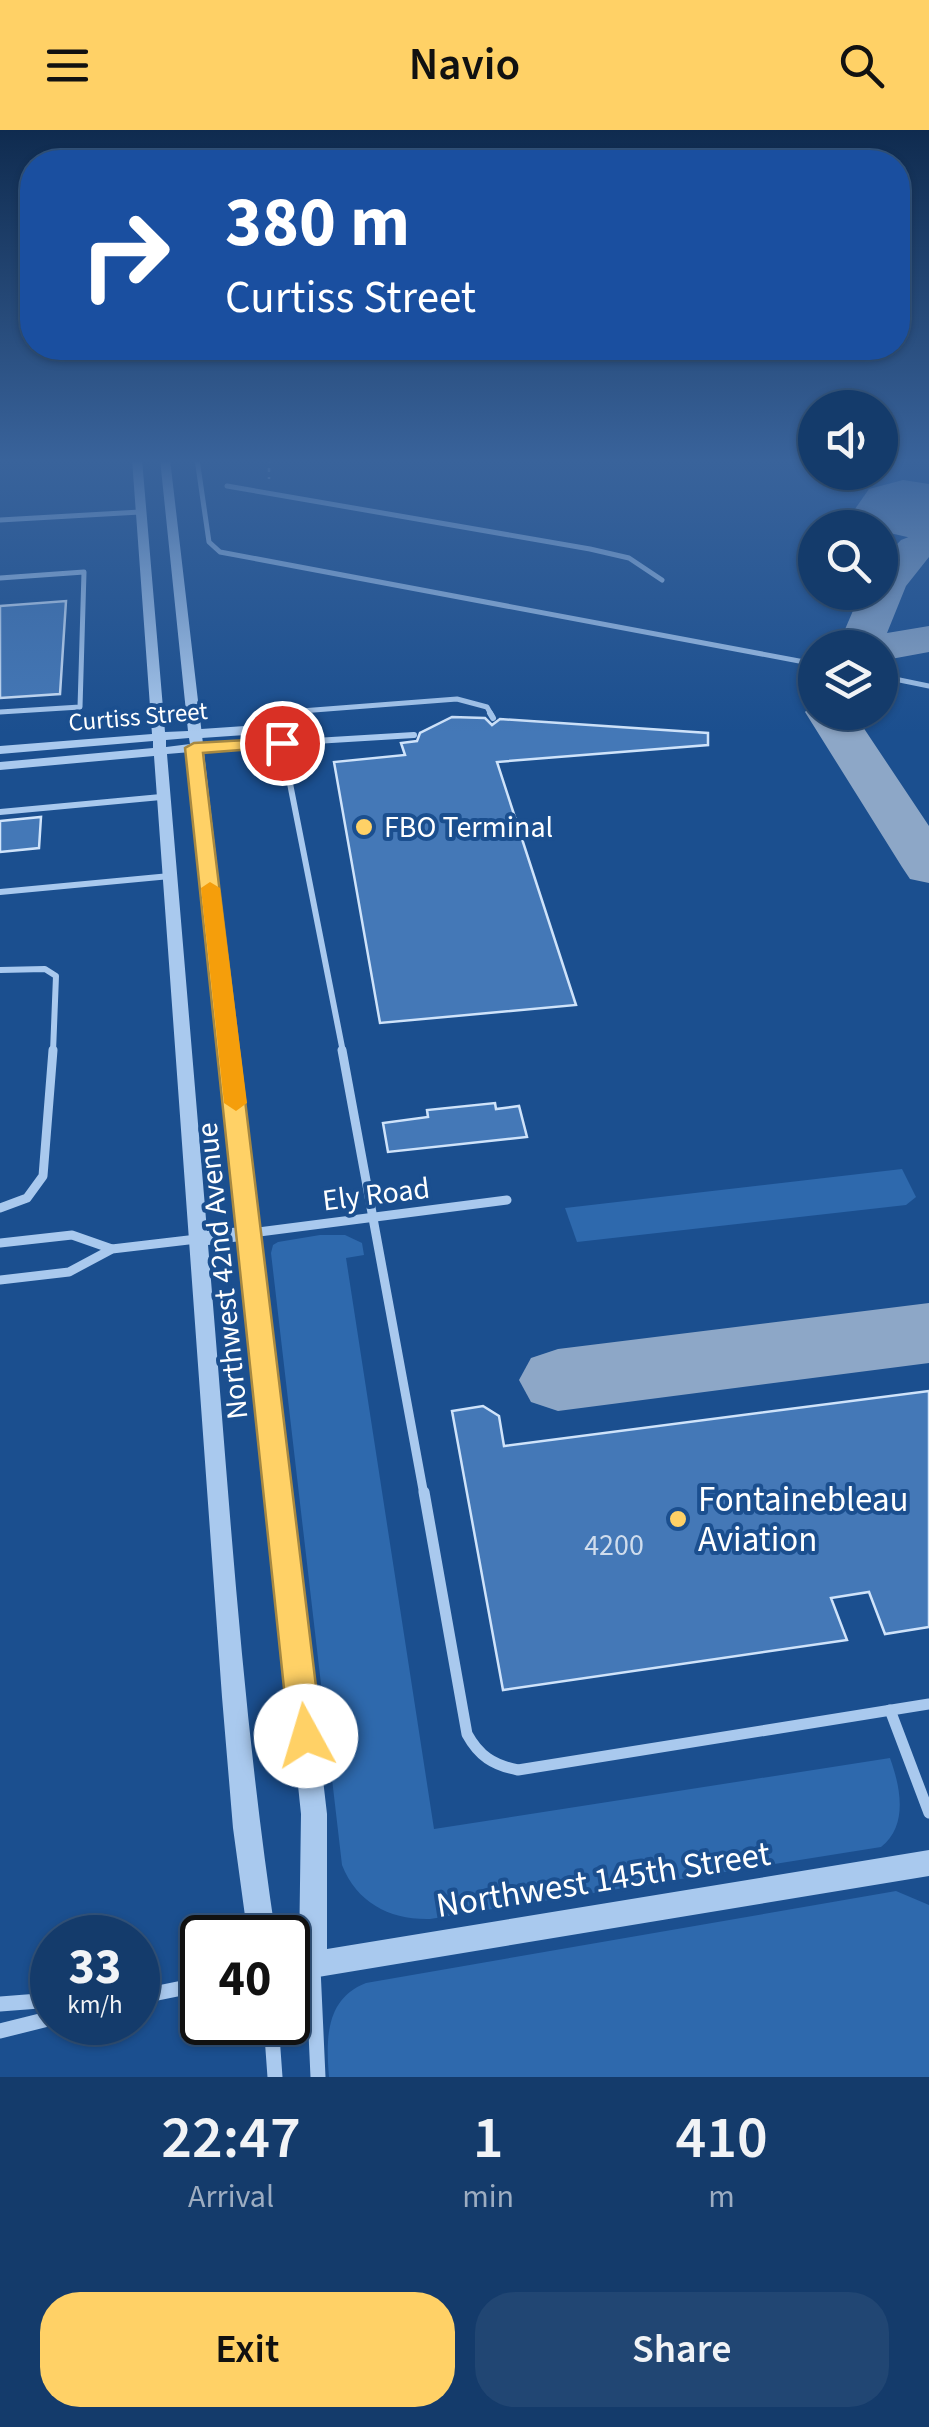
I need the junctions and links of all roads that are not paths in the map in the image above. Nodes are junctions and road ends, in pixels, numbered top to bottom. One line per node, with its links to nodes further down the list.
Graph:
1 (143, 550): 16 (street, Northwest 42nd Avenue)
2 (174, 550): 14 (street, Northwest 42nd Avenue)
3 (218, 550): 7 (lane)
4 (597, 550): 6 (lane)
5 (0, 578): 10 (lane)
6 (662, 580)
7 (798, 661)
8 (898, 680): 9 (lane)
9 (929, 686)
10 (0, 712)
11 (493, 718): 12 (lane)
12 (280, 728): 14 (street, Curtiss Street); 15 (lane)
13 (414, 734): 15 (lane)
14 (194, 741): 15 (street, Curtiss Street); 16 (street, Curtiss Street); 27 (street, Northwest 42nd Avenue)
15 (282, 743): 26 (lane)
16 (157, 744): 17 (street, Curtiss Street); 18 (street, Curtiss Street); 19 (street, Northwest 42nd Avenue)
17 (0, 750)
18 (0, 766)
19 (161, 797): 20 (lane); 21 (street, Northwest 42nd Avenue)
20 (0, 812)
21 (170, 876): 22 (lane); 28 (street, Northwest 42nd Avenue)
22 (0, 892)
23 (0, 970): 25 (lane)
24 (507, 1200): 26 (lane, Ely Road)
25 (0, 1208)
26 (374, 1217): 27 (lane, Ely Road); 33 (lane)
27 (251, 1233): 28 (street); 37 (street, Northwest 42nd Avenue)
28 (197, 1239): 30 (lane); 36 (street, Northwest 42nd Avenue)
29 (0, 1243): 30 (lane)
30 (112, 1249): 31 (lane)
31 (0, 1280)
32 (929, 1704): 33 (lane)
33 (890, 1710): 34 (lane)
34 (929, 1813)
35 (929, 1863): 38 (street, Northwest 145th Street)
36 (259, 1915)
37 (302, 1915)
38 (310, 1966)
39 (30, 2002): 40 (street)
40 (0, 2004)
41 (30, 2024): 42 (street)
42 (0, 2031)
43 (310, 2037): 46 (street, Northwest 42nd Avenue)
44 (273, 2045): 45 (street)
45 (275, 2077)
46 (318, 2077)

